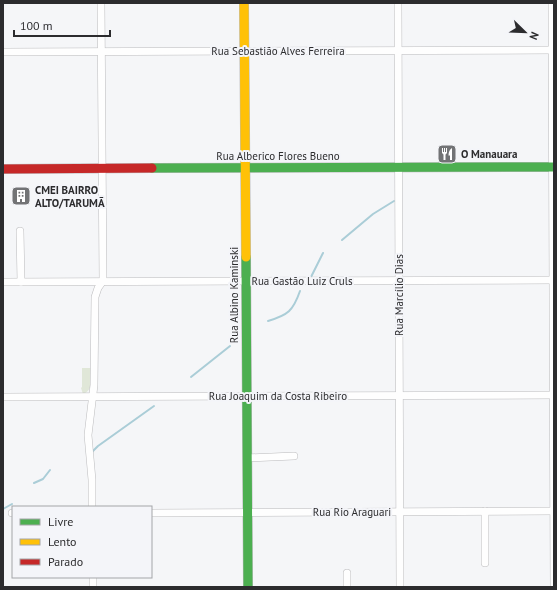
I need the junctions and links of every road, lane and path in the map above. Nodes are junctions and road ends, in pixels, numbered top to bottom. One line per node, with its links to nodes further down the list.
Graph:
1 (101, 3): 9 (street)
2 (244, 3): 7 (street, Rua Albino Kaminski)
3 (398, 3): 5 (street, Rua Marcílio Dias)
4 (552, 3): 6 (street)
5 (398, 50): 6 (street, Rua Sebastião Alves Ferreira); 7 (street, Rua Sebastião Alves Ferreira); 12 (street, Rua Marcílio Dias)
6 (553, 50): 10 (street)
7 (245, 51): 9 (street, Rua Sebastião Alves Ferreira); 11 (street, Rua Albino Kaminski)
8 (3, 52): 9 (street, Rua Sebastião Alves Ferreira)
9 (101, 52): 14 (street)
10 (553, 167): 12 (street, Rua Alberico Flores Bueno); 16 (street)
11 (246, 168): 12 (street, Rua Alberico Flores Bueno); 14 (street, Rua Alberico Flores Bueno); 18 (street, Rua Albino Kaminski)
12 (398, 168): 19 (street, Rua Marcílio Dias)
13 (3, 169): 14 (street, Rua Alberico Flores Bueno)
14 (102, 169): 17 (street)
15 (20, 231): 21 (street)
16 (554, 280): 19 (street, Rua Gastão Luiz Cruls); 22 (street)
17 (102, 281): 18 (street, Rua Gastão Luiz Cruls); 21 (street, Rua Gastão Luiz Cruls); 26 (street)
18 (246, 281): 19 (street, Rua Gastão Luiz Cruls); 23 (street, Rua Albino Kaminski)
19 (398, 281): 24 (street, Rua Marcílio Dias)
20 (3, 282): 21 (street, Rua Gastão Luiz Cruls)
21 (21, 282)
22 (554, 395): 24 (street, Rua Joaquim da Costa Ribeiro); 31 (street)
23 (247, 396): 24 (street, Rua Joaquim da Costa Ribeiro); 26 (street, Rua Joaquim da Costa Ribeiro); 28 (street, Rua Albino Kaminski)
24 (399, 396): 34 (street, Rua Marcílio Dias)
25 (3, 397): 26 (street, Rua Joaquim da Costa Ribeiro)
26 (93, 397): 29 (street)
27 (294, 456): 28 (street)
28 (247, 458): 33 (street, Rua Albino Kaminski)
29 (92, 506)
30 (485, 511): 31 (street, Rua Rio Araguari); 34 (street, Rua Rio Araguari); 35 (street)
31 (554, 511): 40 (street)
32 (152, 512): 33 (street, Rua Rio Araguari)
33 (248, 512): 34 (street, Rua Rio Araguari); 37 (street, Rua Albino Kaminski)
34 (400, 512): 39 (street, Rua Marcílio Dias)
35 (485, 563)
36 (347, 573): 38 (street)
37 (248, 587)
38 (347, 587)
39 (400, 587)
40 (554, 587)

